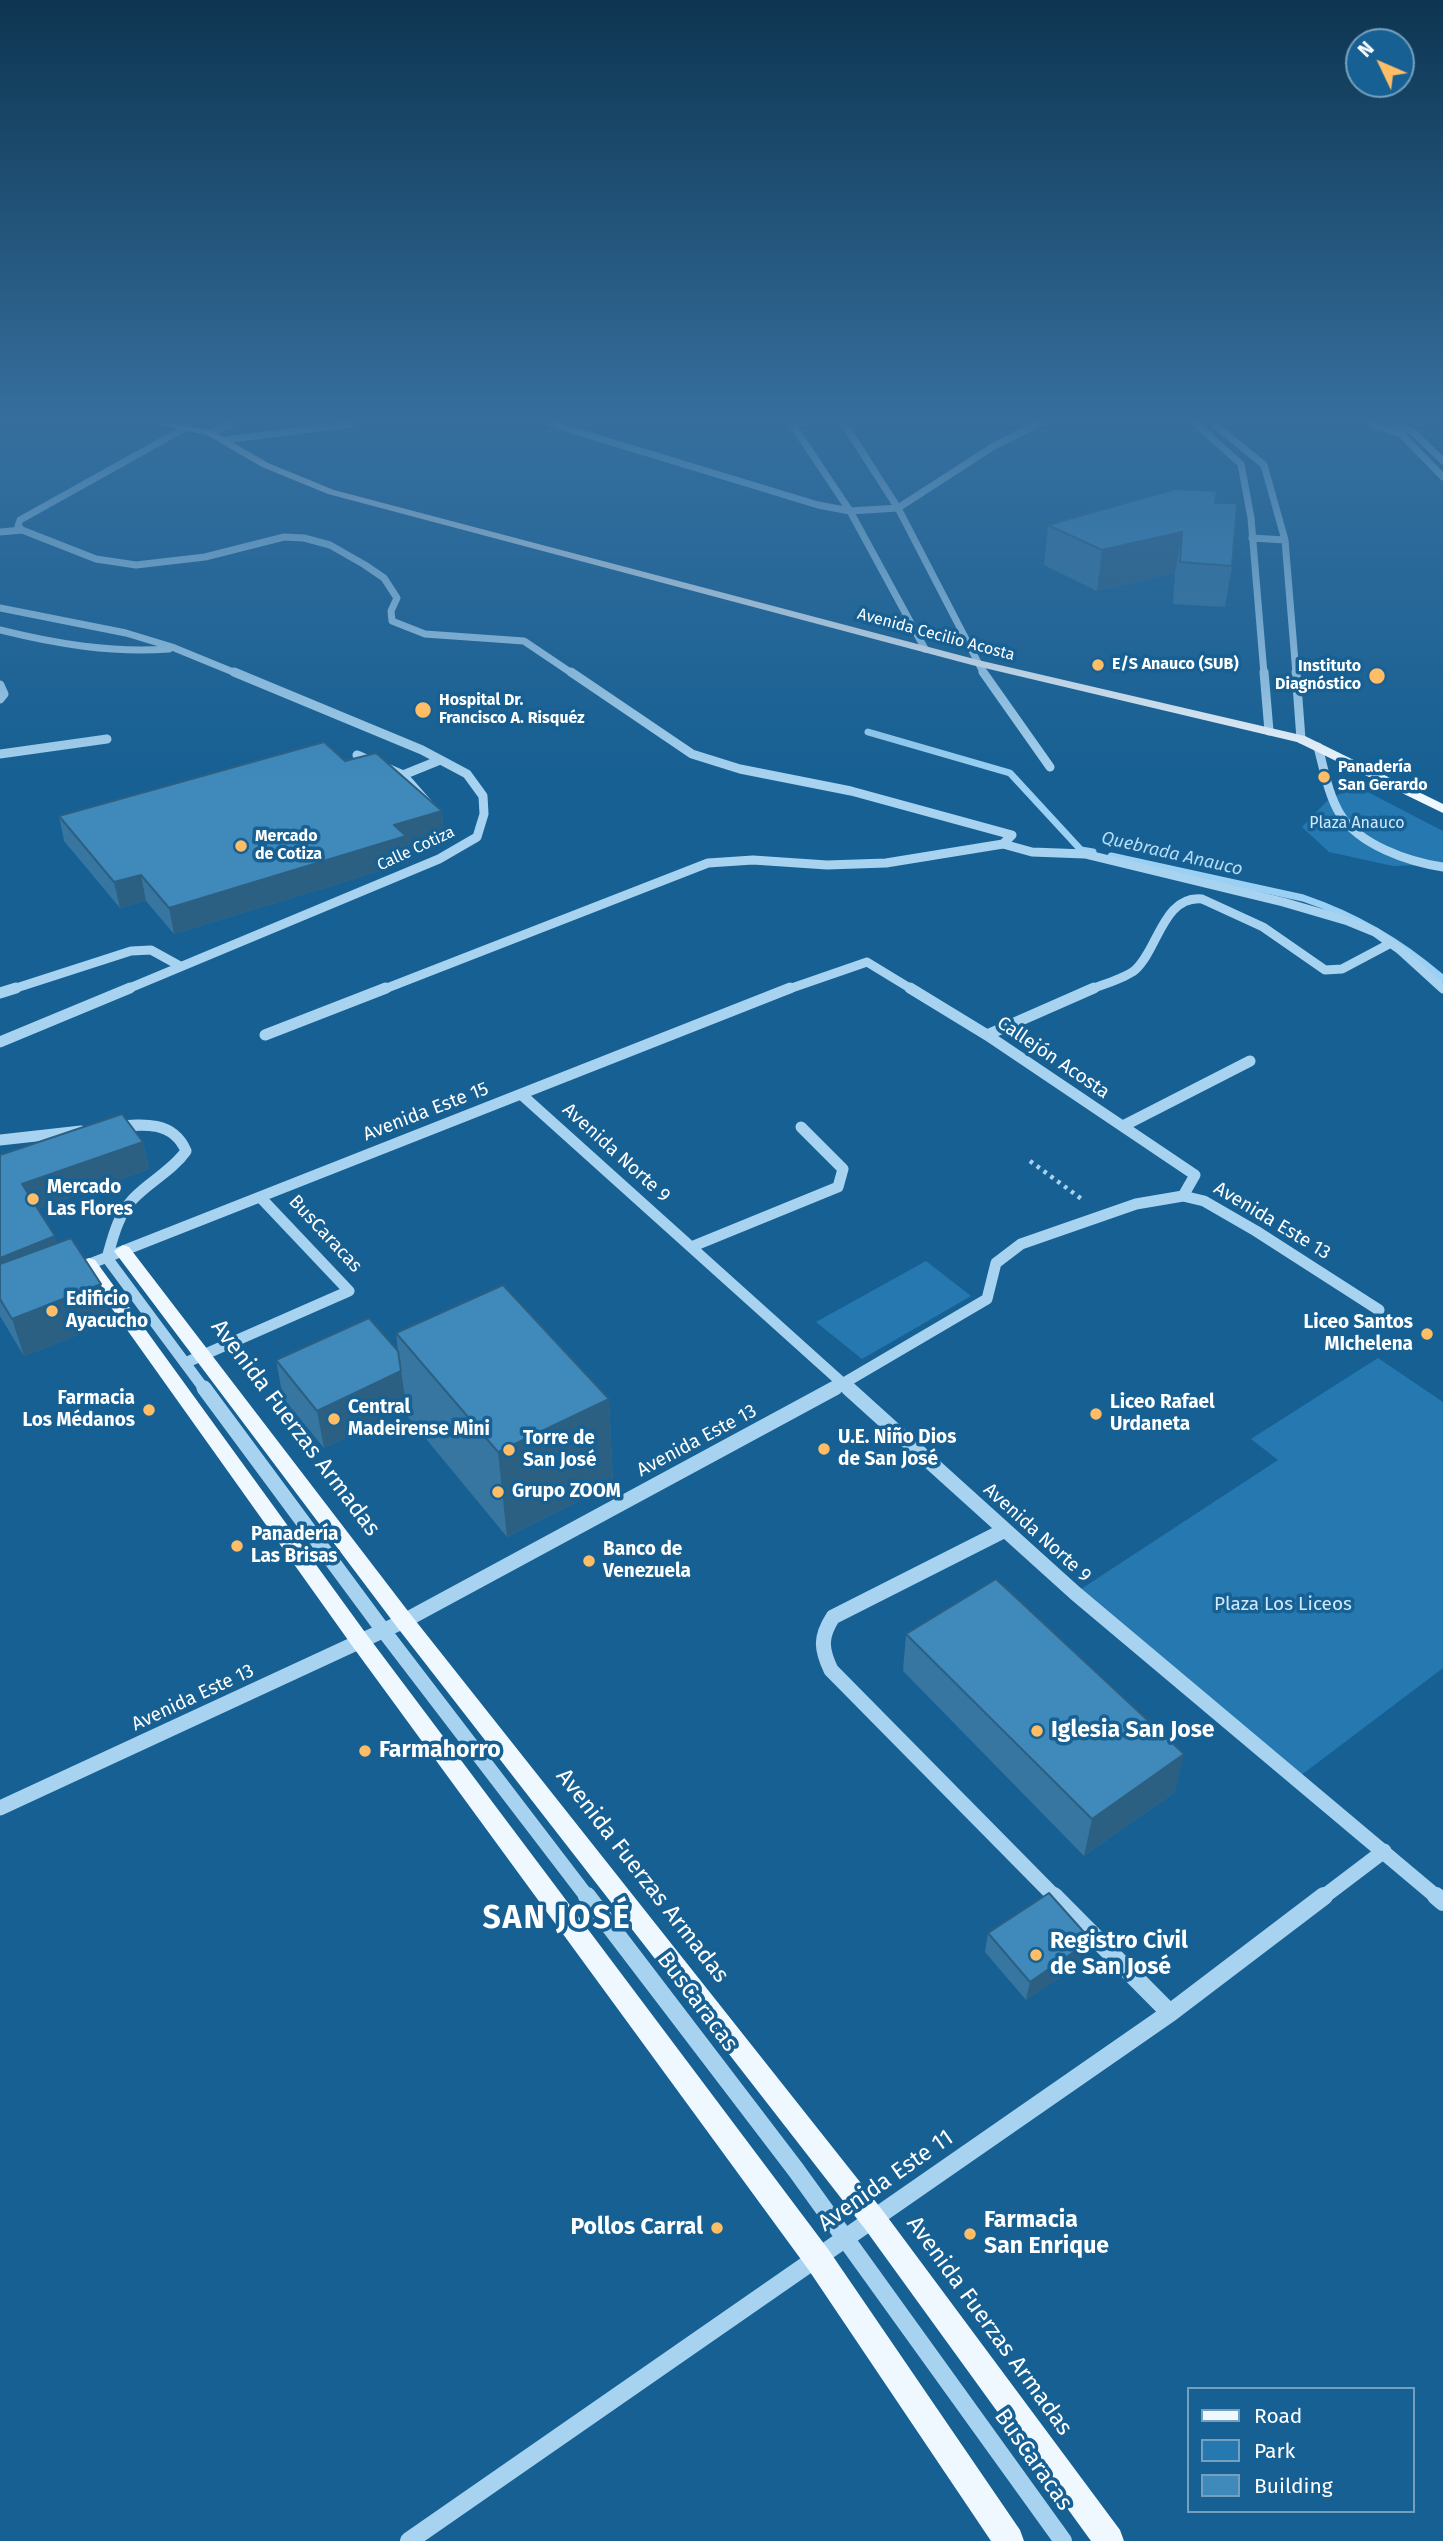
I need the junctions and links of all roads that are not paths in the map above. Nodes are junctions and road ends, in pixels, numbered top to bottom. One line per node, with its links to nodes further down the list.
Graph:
1 (54, 543): 2 (street)
2 (262, 543)
3 (323, 543): 27 (street)
4 (522, 543): 12 (main road, Avenida Cecilio Acosta)
5 (867, 543): 12 (street)
6 (915, 543): 13 (street)
7 (1252, 543): 16 (street)
8 (1285, 543): 18 (street)
9 (0, 608): 11 (street, Calle Cotiza)
10 (0, 630): 11 (street)
11 (176, 649): 22 (street, Calle Cotiza)
12 (925, 649): 13 (main road, Avenida Cecilio Acosta)
13 (976, 663): 16 (main road, Avenida Cecilio Acosta); 23 (street)
14 (0, 685): 15 (street)
15 (0, 699)
16 (1269, 731): 18 (main road, Avenida Cecilio Acosta)
17 (107, 739): 20 (street)
18 (1301, 739): 19 (main road, Avenida Cecilio Acosta)
19 (1318, 747): 25 (main road, Avenida Cecilio Acosta); 28 (street)
20 (0, 754)
21 (357, 755): 24 (street)
22 (440, 760): 24 (street); 31 (street, Calle Cotiza)
23 (1050, 767)
24 (403, 775): 26 (street)
25 (1443, 809)
26 (437, 816)
27 (1003, 844): 29 (street); 34 (street)
28 (1443, 867)
29 (1391, 943): 32 (street); 35 (street)
30 (867, 962): 35 (street, Callejón Acosta); 38 (street, Avenida Este 15)
31 (180, 966): 33 (street); 36 (street, Calle Cotiza)
32 (1443, 989)
33 (0, 993)
34 (265, 1035)
35 (987, 1035): 39 (street, Callejón Acosta)
36 (0, 1042)
37 (1250, 1060): 39 (street)
38 (522, 1095): 45 (street, Avenida Este 15); 46 (street, Avenida Norte 9)
39 (1123, 1126): 44 (street, Callejón Acosta)
40 (801, 1127): 46 (street)
41 (106, 1128): 47 (street)
42 (93, 1129): 43 (street)
43 (0, 1140)
44 (1183, 1196): 49 (street, Avenida Este 13); 51 (street, Avenida Este 13)
45 (261, 1198): 47 (street, Avenida Este 15); 50 (street, BusCaracas)
46 (691, 1247): 51 (street, Avenida Norte 9)
47 (107, 1258): 48 (street, Avenida Este 15); 50 (main road, Avenida Fuerzas Armadas); 54 (main road)
48 (64, 1274)
49 (1379, 1310)
50 (193, 1359): 53 (main road, Avenida Fuerzas Armadas)
51 (843, 1384): 52 (street, Avenida Norte 9); 53 (street, Avenida Este 13)
52 (1005, 1530): 56 (street, Avenida Norte 9); 58 (street)
53 (394, 1626): 54 (street, Avenida Este 13); 59 (main road, Avenida Fuerzas Armadas); 60 (street, BusCaracas)
54 (360, 1641): 55 (street, Avenida Este 13); 61 (main road)
55 (0, 1808)
56 (1384, 1851): 57 (street, Avenida Norte 9); 58 (street, Avenida Este 11)
57 (1443, 1902)
58 (1170, 2013): 59 (street, Avenida Este 11)
59 (874, 2220): 60 (street, Avenida Este 11); 65 (main road, Avenida Fuerzas Armadas)
60 (847, 2238): 61 (street, Avenida Este 11); 64 (street, BusCaracas)
61 (818, 2259): 62 (street, Avenida Este 11); 63 (main road)
62 (409, 2541)
63 (1009, 2541)
64 (1063, 2541)
65 (1109, 2541)

